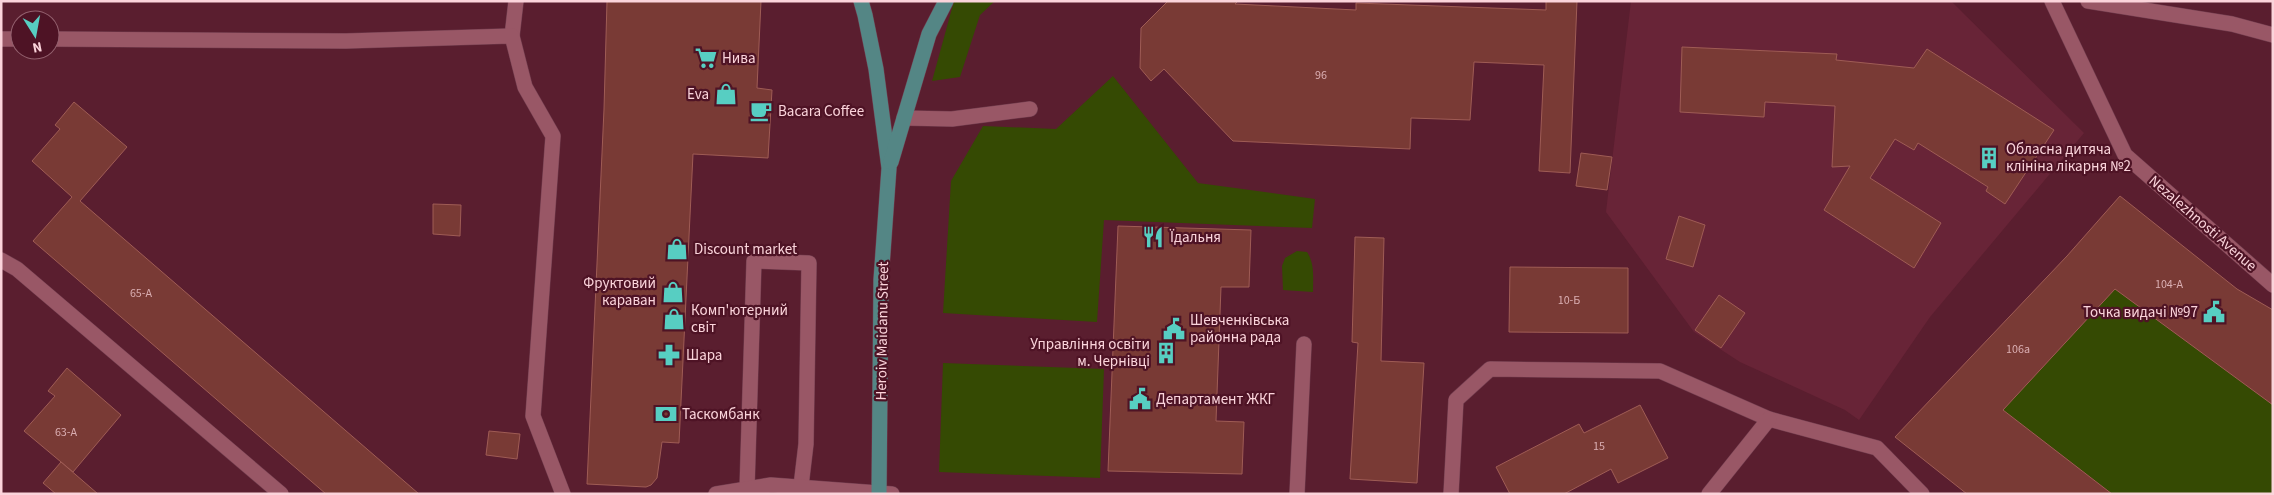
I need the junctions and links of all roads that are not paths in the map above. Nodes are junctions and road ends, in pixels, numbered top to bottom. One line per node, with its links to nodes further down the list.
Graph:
1 (516, 1): 7 (street)
2 (860, 1): 11 (main road)
3 (946, 1): 10 (main road)
4 (2052, 1): 13 (street, Nezalezhnosti Avenue)
5 (2088, 1): 6 (street)
6 (2273, 35)
7 (512, 36): 8 (street); 19 (street)
8 (60, 39)
9 (1030, 109): 10 (street)
10 (904, 118): 11 (main road)
11 (889, 168): 21 (main road, Heroiv Maidanu Street)
12 (1, 260): 18 (street)
13 (2273, 285)
14 (1304, 344): 23 (street)
15 (1769, 419): 24 (street); 25 (street); 26 (street)
16 (801, 486): 17 (street); 17 (street); 21 (street)
17 (747, 489): 20 (street)
18 (281, 494)
19 (564, 494)
20 (716, 494)
21 (879, 494): 22 (street)
22 (892, 494)
23 (1296, 494)
24 (1451, 494)
25 (1709, 494)
26 (1922, 494)

